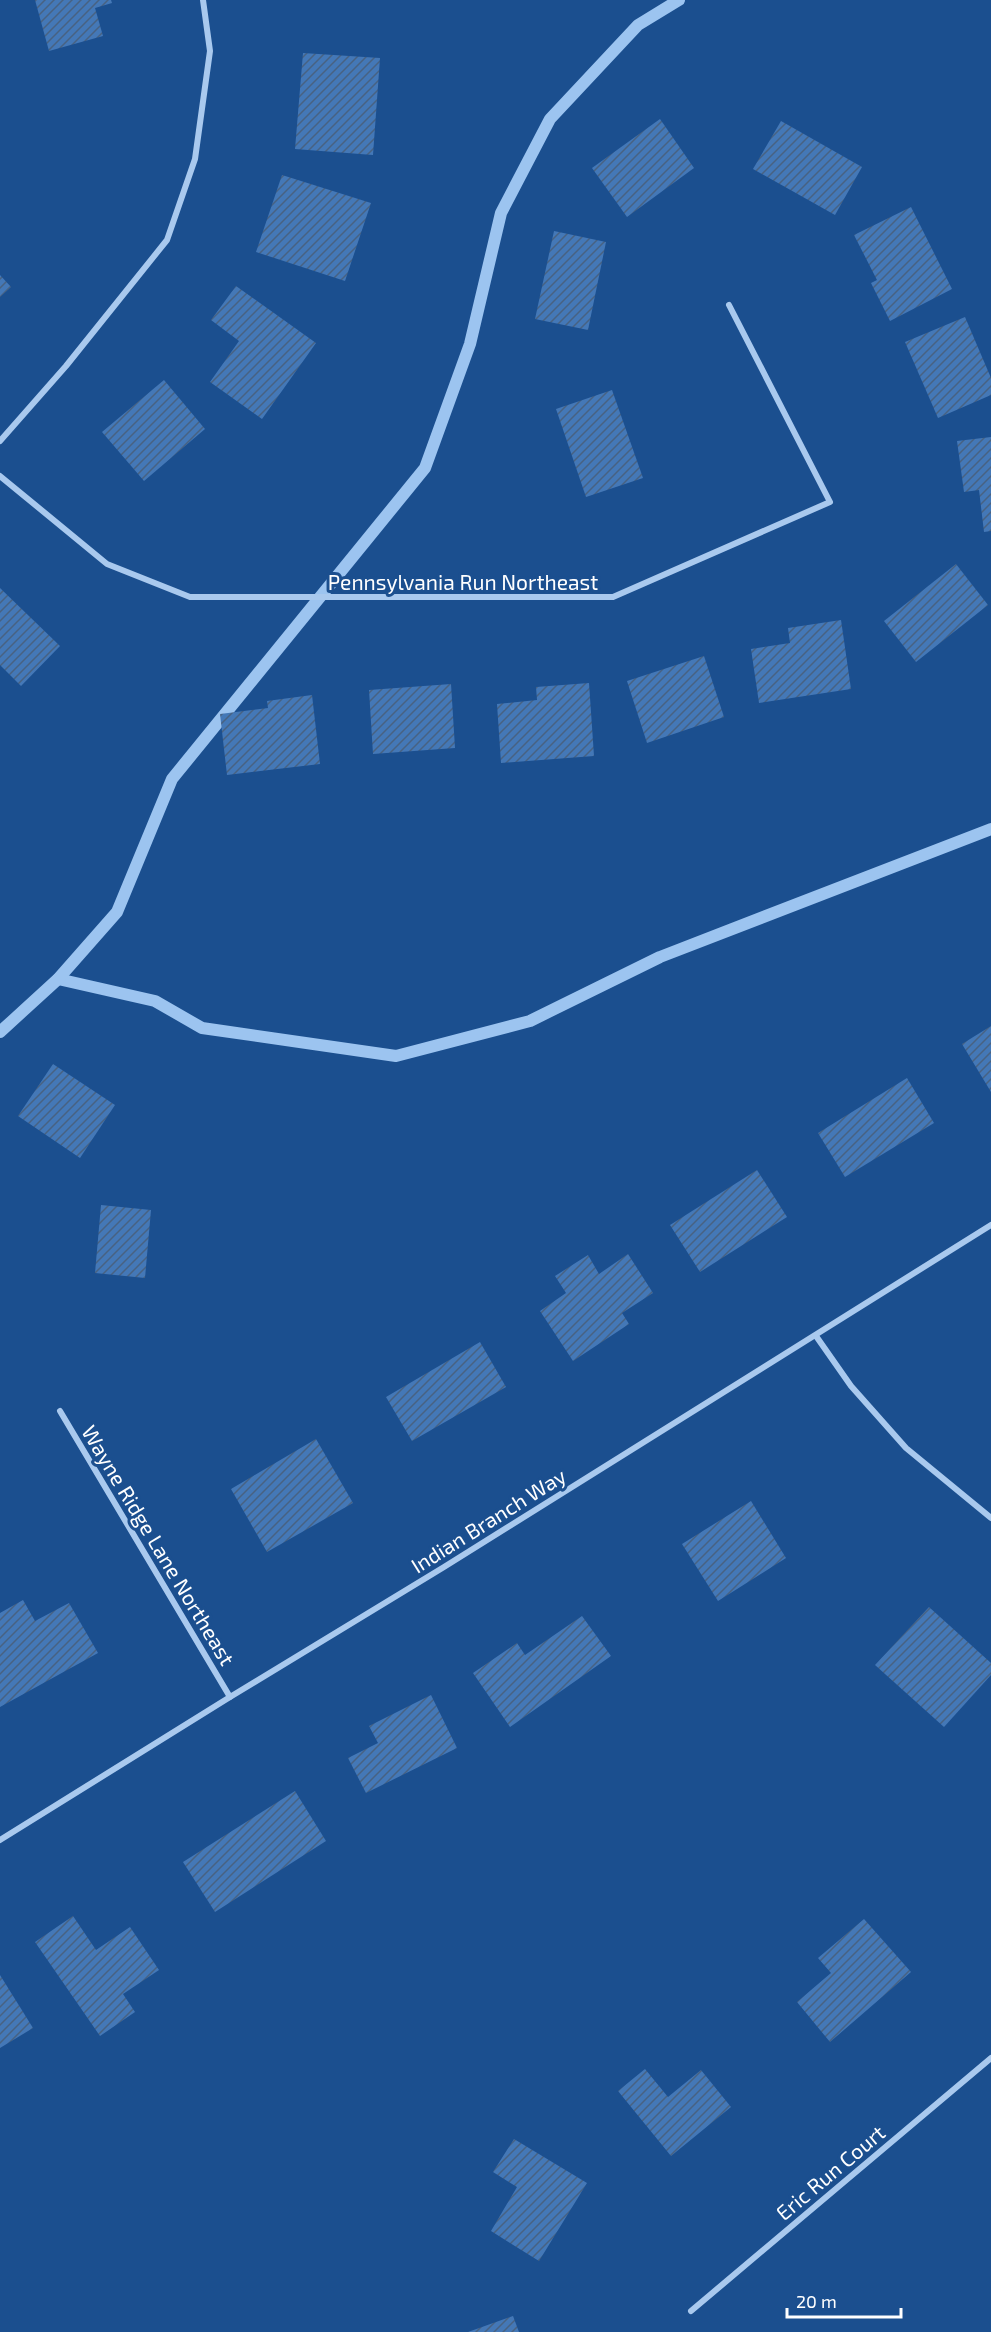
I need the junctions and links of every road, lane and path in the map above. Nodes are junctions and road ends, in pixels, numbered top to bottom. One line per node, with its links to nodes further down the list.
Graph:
1 (203, 0): 3 (street)
2 (729, 305): 4 (street, Pennsylvania Run Northeast)
3 (0, 441)
4 (0, 476)
5 (991, 1225): 6 (street, Indian Branch Way)
6 (816, 1335): 8 (street); 9 (street, Indian Branch Way)
7 (60, 1411): 9 (street, Wayne Ridge Lane Northeast)
8 (991, 1518)
9 (230, 1697): 10 (street, Indian Branch Way)
10 (0, 1840)
11 (991, 2058): 12 (street, Eric Run Court)
12 (691, 2311)

